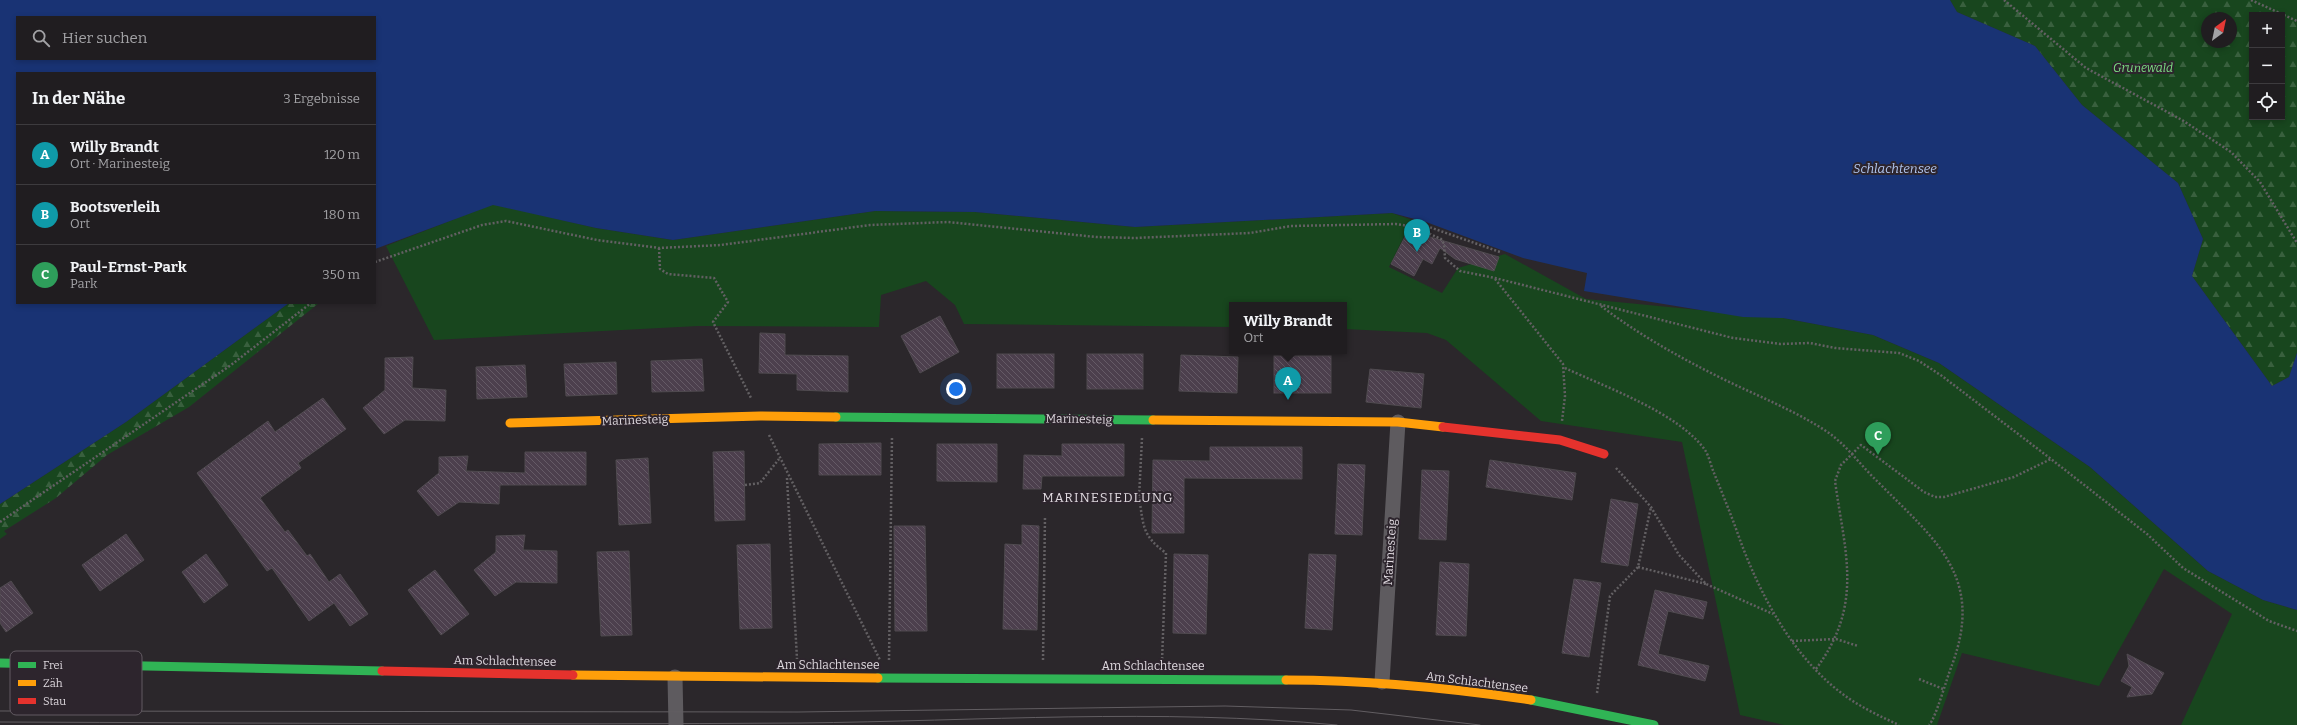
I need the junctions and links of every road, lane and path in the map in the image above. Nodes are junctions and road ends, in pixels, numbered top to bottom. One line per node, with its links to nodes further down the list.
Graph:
1 (2004, 0): 5 (path)
2 (2250, 0): 3 (path)
3 (2297, 21)
4 (1415, 222): 7 (path)
5 (2297, 243)
6 (659, 248): 8 (path); 9 (path); 13 (path)
7 (1500, 252)
8 (376, 262)
9 (1495, 278): 11 (path); 12 (path)
10 (309, 304): 29 (path)
11 (1599, 305): 20 (path); 22 (path)
12 (1565, 368): 18 (path); 32 (path)
13 (760, 416): 14 (street, Marinesteig); 17 (street, Marinesteig); 21 (path)
14 (893, 417): 15 (street, Marinesteig); 41 (path)
15 (1143, 420): 16 (street, Marinesteig); 25 (path)
16 (1398, 422): 18 (street, Marinesteig); 47 (street, Marinesteig)
17 (510, 423)
18 (1560, 440): 19 (street, Marinesteig)
19 (1604, 454): 27 (path)
20 (1851, 454): 22 (path); 34 (path); 48 (path)
21 (780, 459): 23 (path); 24 (path)
22 (2051, 459): 33 (path)
23 (787, 476): 41 (path); 43 (path)
24 (745, 485)
25 (1139, 498): 26 (path); 45 (path)
26 (1153, 498)
27 (1651, 507): 30 (path); 31 (path)
28 (1046, 516): 44 (path)
29 (0, 522)
30 (1638, 567): 31 (path); 49 (path)
31 (1706, 584): 32 (path)
32 (1774, 614): 35 (path)
33 (2297, 631)
34 (1836, 639): 35 (path); 36 (path); 40 (path)
35 (1792, 641): 40 (path)
36 (1858, 646)
37 (0, 663): 38 (street, Am Schlachtensee)
38 (10, 663)
39 (142, 666): 42 (street, Am Schlachtensee)
40 (1816, 669): 52 (path)
41 (888, 676): 43 (street, Am Schlachtensee); 44 (street, Am Schlachtensee)
42 (675, 677): 43 (street, Am Schlachtensee); 50 (street)
43 (798, 677)
44 (1043, 678): 45 (street, Am Schlachtensee)
45 (1162, 678): 47 (street, Am Schlachtensee)
46 (1919, 679): 48 (path)
47 (1382, 682): 49 (street, Am Schlachtensee)
48 (1943, 689): 53 (path)
49 (1595, 711): 51 (street, Am Schlachtensee)
50 (676, 725)
51 (1654, 725)
52 (1898, 725)
53 (1929, 725)

